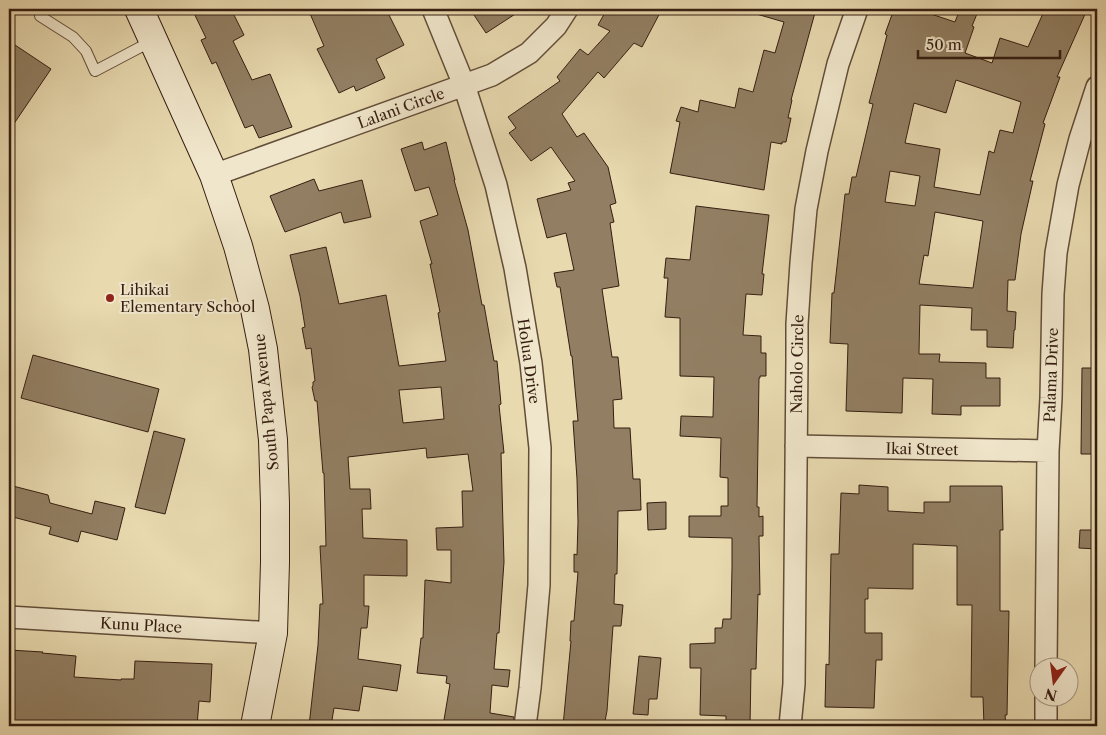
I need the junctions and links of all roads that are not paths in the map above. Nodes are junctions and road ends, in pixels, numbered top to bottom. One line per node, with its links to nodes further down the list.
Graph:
1 (138, 9): 6 (street, South Papa Avenue)
2 (433, 9): 7 (street, Holua Drive)
3 (567, 9): 7 (street, Lalani Circle)
4 (857, 9): 10 (street, Naholo Circle)
5 (40, 16): 6 (lane)
6 (153, 41): 9 (street, South Papa Avenue)
7 (464, 85): 9 (street, Lalani Circle); 17 (street, Holua Drive)
8 (1097, 87): 11 (street, Palama Drive)
9 (214, 175): 13 (street, South Papa Avenue)
10 (796, 446): 11 (street, Ikai Street); 18 (street, Naholo Circle)
11 (1048, 451): 14 (street, Palama Drive)
12 (9, 617): 13 (street, Kunu Place)
13 (272, 633): 16 (street, South Papa Avenue)
14 (1046, 658)
15 (1046, 708): 19 (street)
16 (255, 726)
17 (524, 726)
18 (790, 726)
19 (1046, 726)

